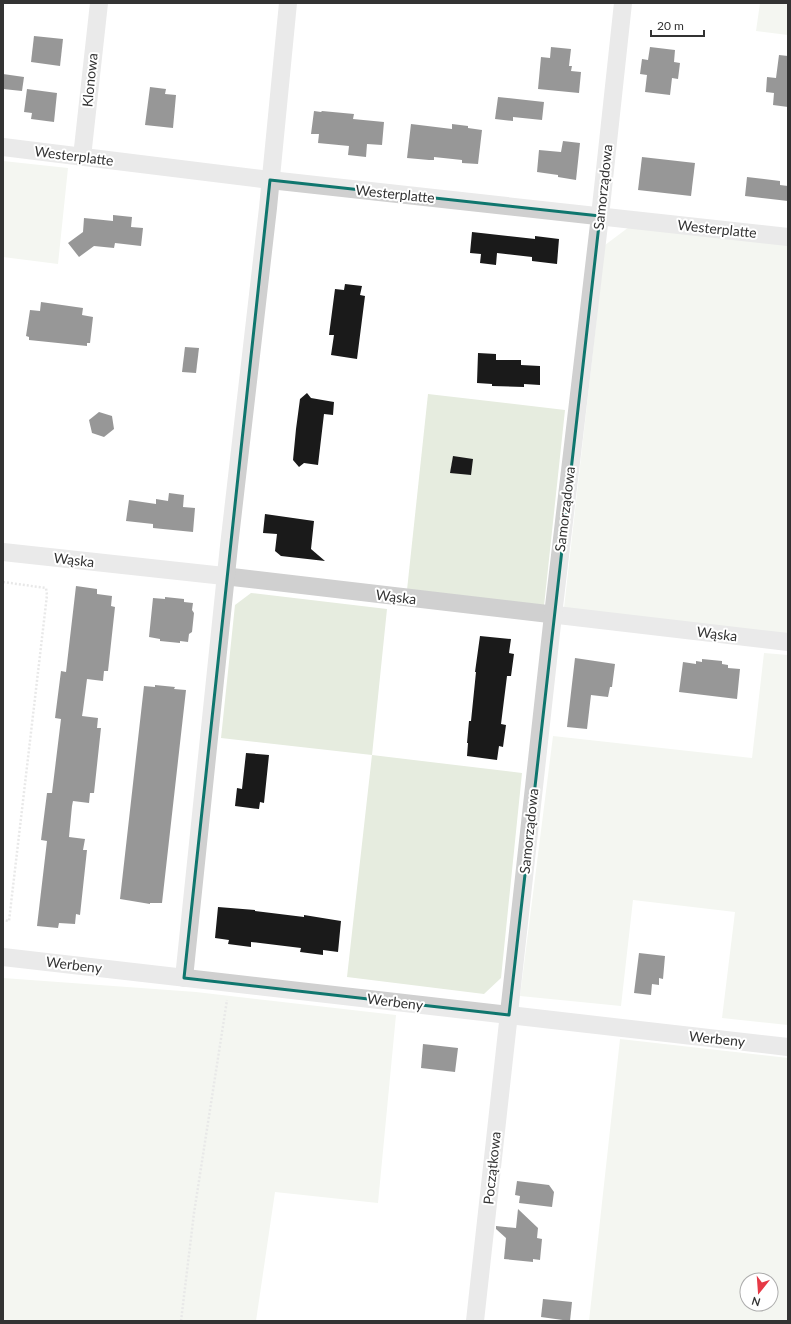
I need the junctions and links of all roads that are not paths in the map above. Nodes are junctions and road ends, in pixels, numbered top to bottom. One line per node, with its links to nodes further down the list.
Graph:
1 (98, 3): 5 (street, Klonowa)
2 (288, 3): 6 (street)
3 (622, 3): 7 (street, Samorządowa)
4 (3, 147): 5 (street, Westerplatte)
5 (82, 157): 6 (street, Westerplatte)
6 (270, 180): 7 (street, Westerplatte); 10 (street)
7 (600, 216): 8 (street, Westerplatte); 11 (street, Samorządowa)
8 (788, 237)
9 (3, 552): 10 (street, Wąska)
10 (225, 576): 11 (street, Wąska); 14 (street)
11 (553, 615): 12 (street, Wąska); 15 (street, Samorządowa)
12 (788, 642)
13 (3, 956): 14 (street, Werbeny)
14 (184, 978): 15 (street, Werbeny)
15 (509, 1015): 16 (street, Werbeny); 17 (street, Początkowa)
16 (788, 1047)
17 (475, 1321)

